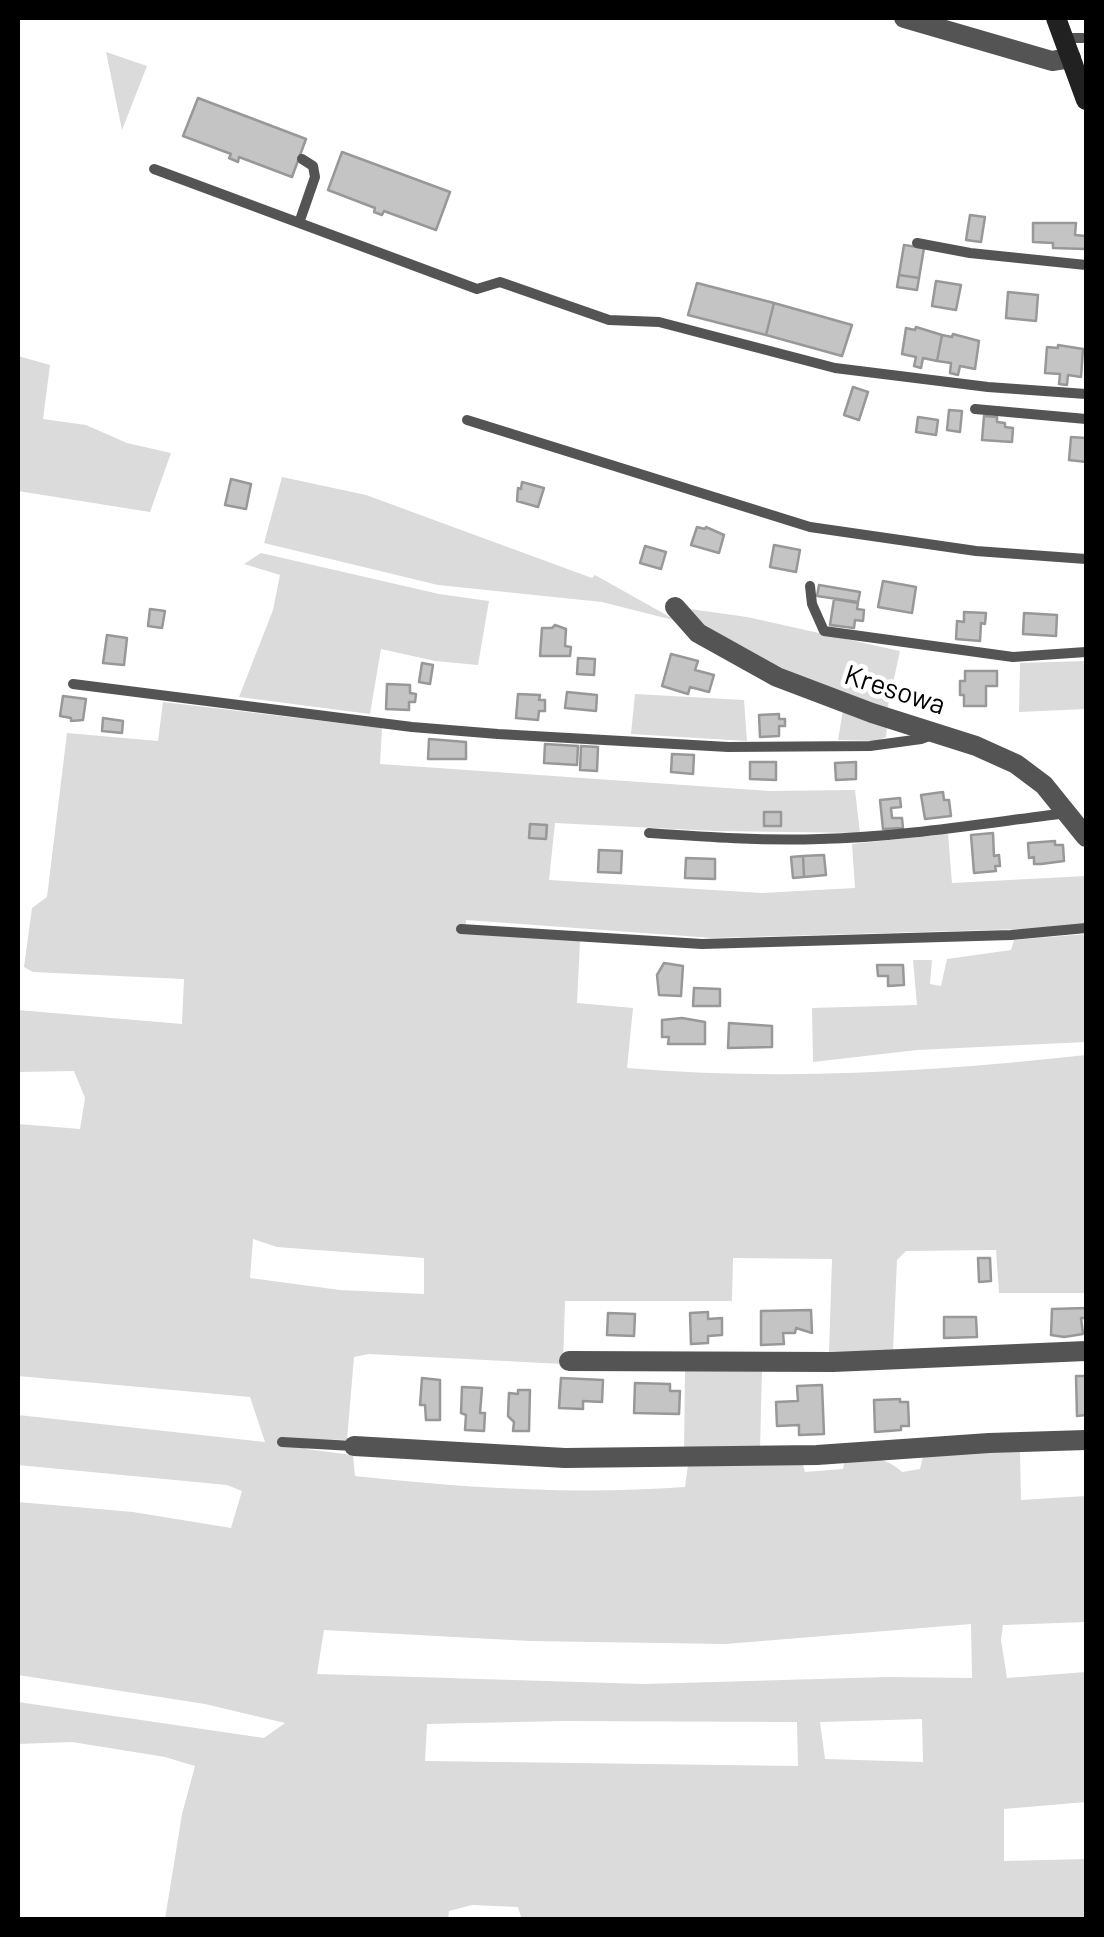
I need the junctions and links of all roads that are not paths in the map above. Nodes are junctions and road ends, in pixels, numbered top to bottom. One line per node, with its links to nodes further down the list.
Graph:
1 (904, 18): 4 (street)
2 (1056, 18): 4 (street)
3 (1086, 38): 4 (lane)
4 (1067, 48): 5 (street)
5 (1086, 100)
6 (302, 159): 8 (lane)
7 (154, 169): 8 (lane)
8 (299, 223): 11 (lane)
9 (917, 242): 10 (lane)
10 (1086, 265)
11 (1086, 394)
12 (975, 409): 13 (lane)
13 (1086, 418)
14 (466, 420): 15 (lane)
15 (1086, 559)
16 (810, 586): 18 (lane)
17 (675, 607): 20 (street, Kresowa)
18 (1086, 652)
19 (73, 684): 20 (lane)
20 (936, 733): 21 (street, Kresowa)
21 (1068, 812): 22 (lane); 23 (street, Kresowa)
22 (649, 832)
23 (1086, 836)
24 (1086, 928): 25 (lane)
25 (462, 929)
26 (1086, 1351): 27 (street)
27 (569, 1362)
28 (1086, 1440): 30 (street)
29 (282, 1442): 30 (lane)
30 (354, 1446)

